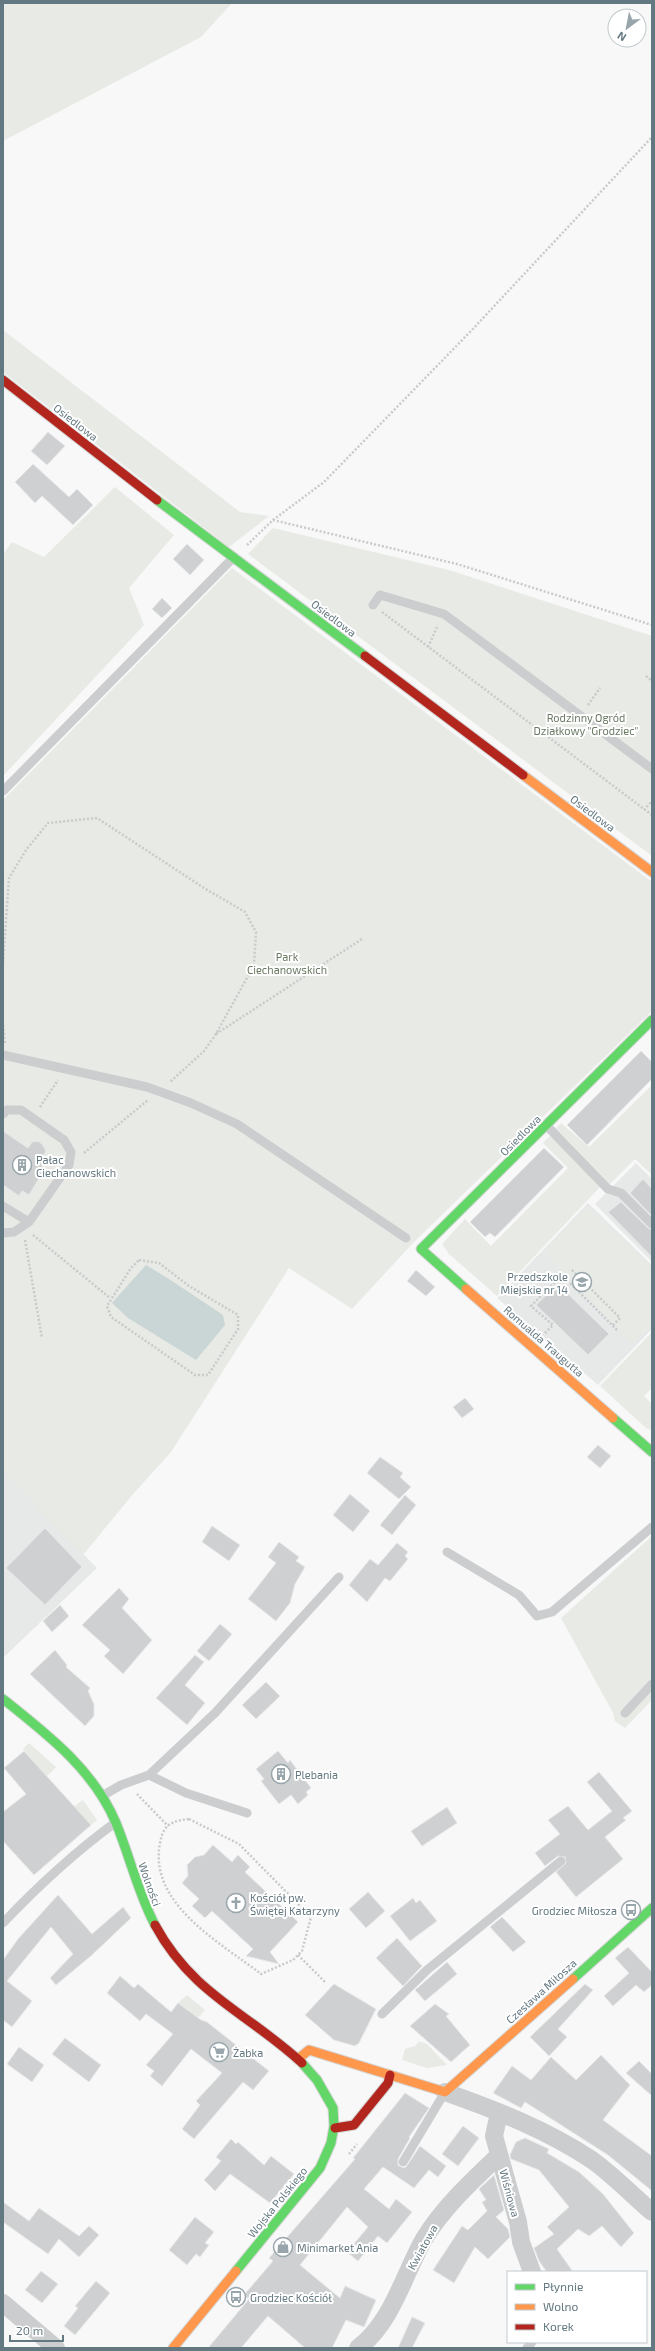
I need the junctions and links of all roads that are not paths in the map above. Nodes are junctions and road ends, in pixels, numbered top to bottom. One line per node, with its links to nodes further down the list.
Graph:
1 (3, 380): 2 (street, Osiedlowa)
2 (234, 557): 5 (lane); 6 (street, Osiedlowa)
3 (372, 605): 4 (lane)
4 (652, 769)
5 (3, 791)
6 (652, 872)
7 (652, 1020): 10 (street, Osiedlowa)
8 (3, 1055): 15 (lane)
9 (3, 1114): 12 (lane)
10 (546, 1125): 13 (lane); 16 (street, Osiedlowa)
11 (3, 1206): 12 (lane)
12 (26, 1224): 14 (lane)
13 (652, 1224)
14 (3, 1233)
15 (406, 1238)
16 (421, 1249): 17 (street, Romualda Traugutta)
17 (652, 1452)
18 (652, 1527): 19 (lane)
19 (447, 1552)
20 (339, 1577): 24 (lane)
21 (652, 1684): 23 (lane)
22 (3, 1699): 25 (street, Wolności)
23 (625, 1713)
24 (149, 1775): 25 (lane); 26 (lane)
25 (102, 1796): 27 (street, Wolności)
26 (247, 1813)
27 (116, 1822): 30 (lane); 32 (street, Wolności)
28 (561, 1861): 31 (lane)
29 (652, 1908): 34 (street, Czesława Miłosza)
30 (3, 1923)
31 (382, 2014)
32 (298, 2059): 33 (street); 36 (street, Wolności)
33 (390, 2075): 34 (street); 36 (street)
34 (445, 2092): 35 (street); 38 (lane)
35 (499, 2113): 37 (street, Wiśniowa); 39 (street)
36 (334, 2128): 43 (street, Wojska Polskiego)
37 (500, 2157): 40 (street, Wiśniowa); 44 (street, Kwiatowa)
38 (403, 2162)
39 (652, 2212)
40 (532, 2271)
41 (3, 2303): 42 (street)
42 (55, 2348)
43 (173, 2348)
44 (358, 2348)

